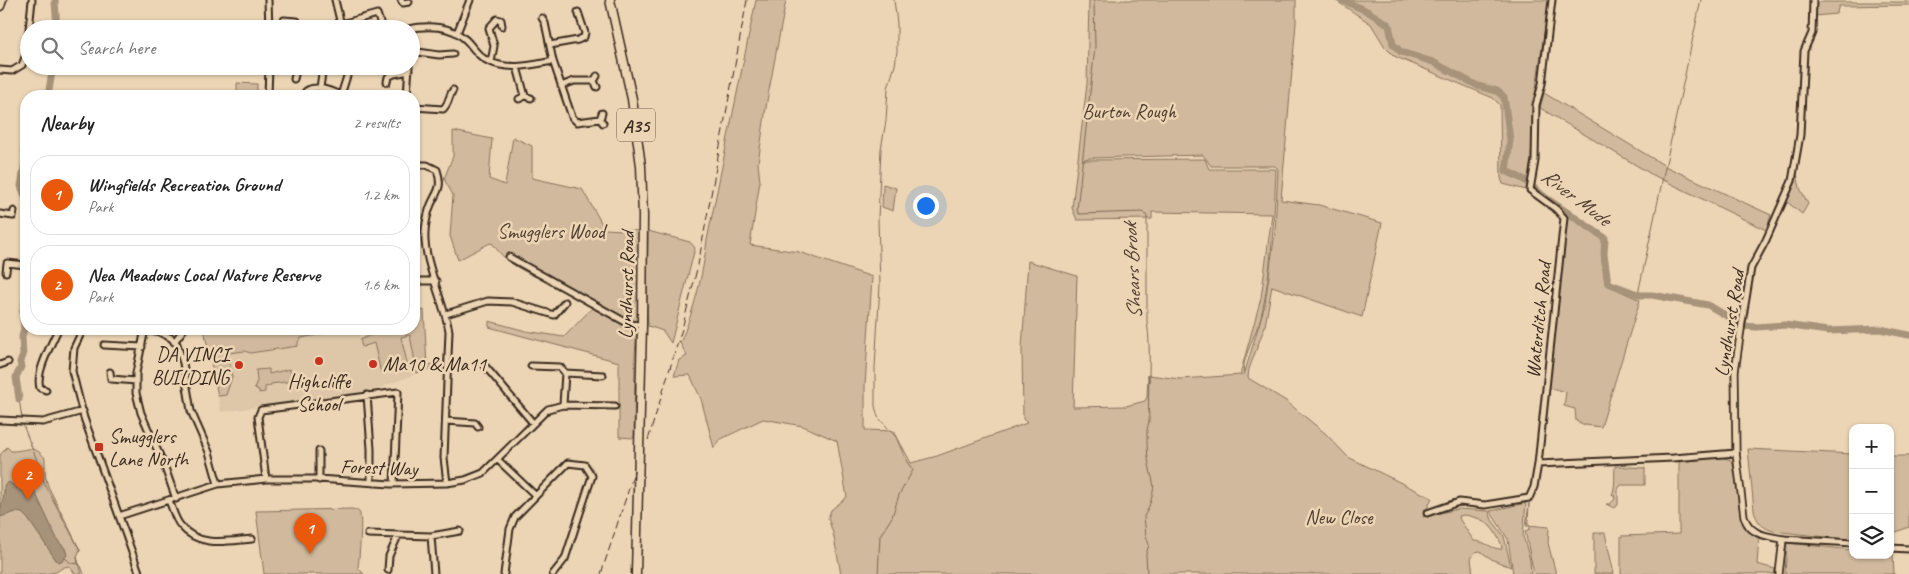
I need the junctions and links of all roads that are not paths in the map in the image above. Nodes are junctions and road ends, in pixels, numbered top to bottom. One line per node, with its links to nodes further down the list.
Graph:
1 (2, 0): 11 (main road)
2 (32, 0): 16 (street)
3 (268, 0): 17 (street)
4 (335, 0): 18 (street)
5 (401, 0): 10 (street)
6 (470, 0): 23 (street)
7 (610, 0): 64 (main road, Lyndhurst Road / A35)
8 (1552, 0): 92 (street, Waterditch Road)
9 (1813, 0): 65 (street, Lyndhurst Road)
10 (409, 2)
11 (0, 6)
12 (578, 12): 15 (street)
13 (587, 16): 15 (street)
14 (542, 18): 24 (street)
15 (580, 18): 24 (street)
16 (30, 20)
17 (268, 20)
18 (340, 20)
19 (359, 20): 20 (street)
20 (379, 20)
21 (420, 26): 23 (street)
22 (502, 26): 28 (street)
23 (457, 33): 28 (street)
24 (550, 45): 27 (street)
25 (420, 52): 26 (street)
26 (453, 54)
27 (553, 61): 30 (street); 41 (street)
28 (491, 62): 30 (street)
29 (20, 66): 31 (street)
30 (518, 67): 49 (street)
31 (0, 70)
32 (269, 75): 43 (street)
33 (295, 75): 39 (street)
34 (322, 75): 42 (street)
35 (347, 75): 46 (street)
36 (392, 75): 38 (street)
37 (408, 75): 47 (street)
38 (386, 78)
39 (294, 79)
40 (596, 82): 41 (street)
41 (561, 86): 52 (street)
42 (320, 88): 44 (street); 45 (street)
43 (268, 90)
44 (308, 90)
45 (325, 90)
46 (343, 90)
47 (407, 90)
48 (449, 92): 50 (street)
49 (531, 98)
50 (420, 107)
51 (602, 113): 52 (street)
52 (577, 122): 53 (street)
53 (574, 128)
54 (420, 165): 61 (street)
55 (14, 211): 56 (street)
56 (0, 214)
57 (509, 257): 64 (street)
58 (20, 265): 59 (street)
59 (6, 272)
60 (420, 281): 61 (street)
61 (436, 281): 63 (street)
62 (565, 302): 63 (street)
63 (446, 314): 86 (street)
64 (642, 325): 119 (main road, Lyndhurst Road / A35)
65 (1742, 326): 90 (street, Lyndhurst Road)
66 (55, 335): 80 (street)
67 (80, 335): 84 (street)
68 (144, 335): 73 (street)
69 (163, 335): 71 (street)
70 (180, 335): 71 (street)
71 (174, 342): 97 (street)
72 (104, 345): 73 (street)
73 (142, 347): 79 (street)
74 (485, 366): 88 (street)
75 (531, 366): 77 (street)
76 (110, 372): 79 (street)
77 (565, 373): 78 (street); 82 (street)
78 (603, 374)
79 (136, 381): 100 (street)
80 (46, 390)
81 (366, 395): 93 (street); 95 (street); 98 (street)
82 (563, 405): 83 (street, Forest Way); 88 (street, Forest Way)
83 (614, 406)
84 (83, 411): 85 (street); 103 (street)
85 (0, 420)
86 (446, 421): 87 (street); 96 (street)
87 (476, 423)
88 (533, 423): 91 (street, Forest Way)
89 (319, 451): 94 (street)
90 (1736, 453): 92 (street); 108 (street, Lyndhurst Road)
91 (498, 460): 96 (street, Forest Way); 99 (street)
92 (1538, 464): 102 (street)
93 (266, 479): 94 (street, Forest Way); 97 (street, Forest Way)
94 (319, 480): 95 (street, Forest Way)
95 (371, 482): 98 (street, Forest Way)
96 (447, 483): 98 (street, Forest Way)
97 (218, 484): 100 (street, Forest Way)
98 (394, 484)
99 (535, 495): 117 (street); 118 (street)
100 (176, 499): 101 (street, Forest Way)
101 (169, 501): 103 (street, Forest Way); 109 (street)
102 (1427, 513)
103 (119, 516): 114 (street)
104 (460, 531): 107 (street)
105 (368, 534): 106 (street)
106 (398, 536): 107 (street); 113 (street)
107 (431, 536): 116 (street)
108 (1783, 538): 110 (street); 120 (street)
109 (252, 539)
110 (1849, 543)
111 (1894, 548): 112 (street)
112 (1909, 549)
113 (388, 570)
114 (138, 573): 115 (street)
115 (146, 574)
116 (434, 574)
117 (504, 574)
118 (553, 574)
119 (636, 574)
120 (1779, 574)

